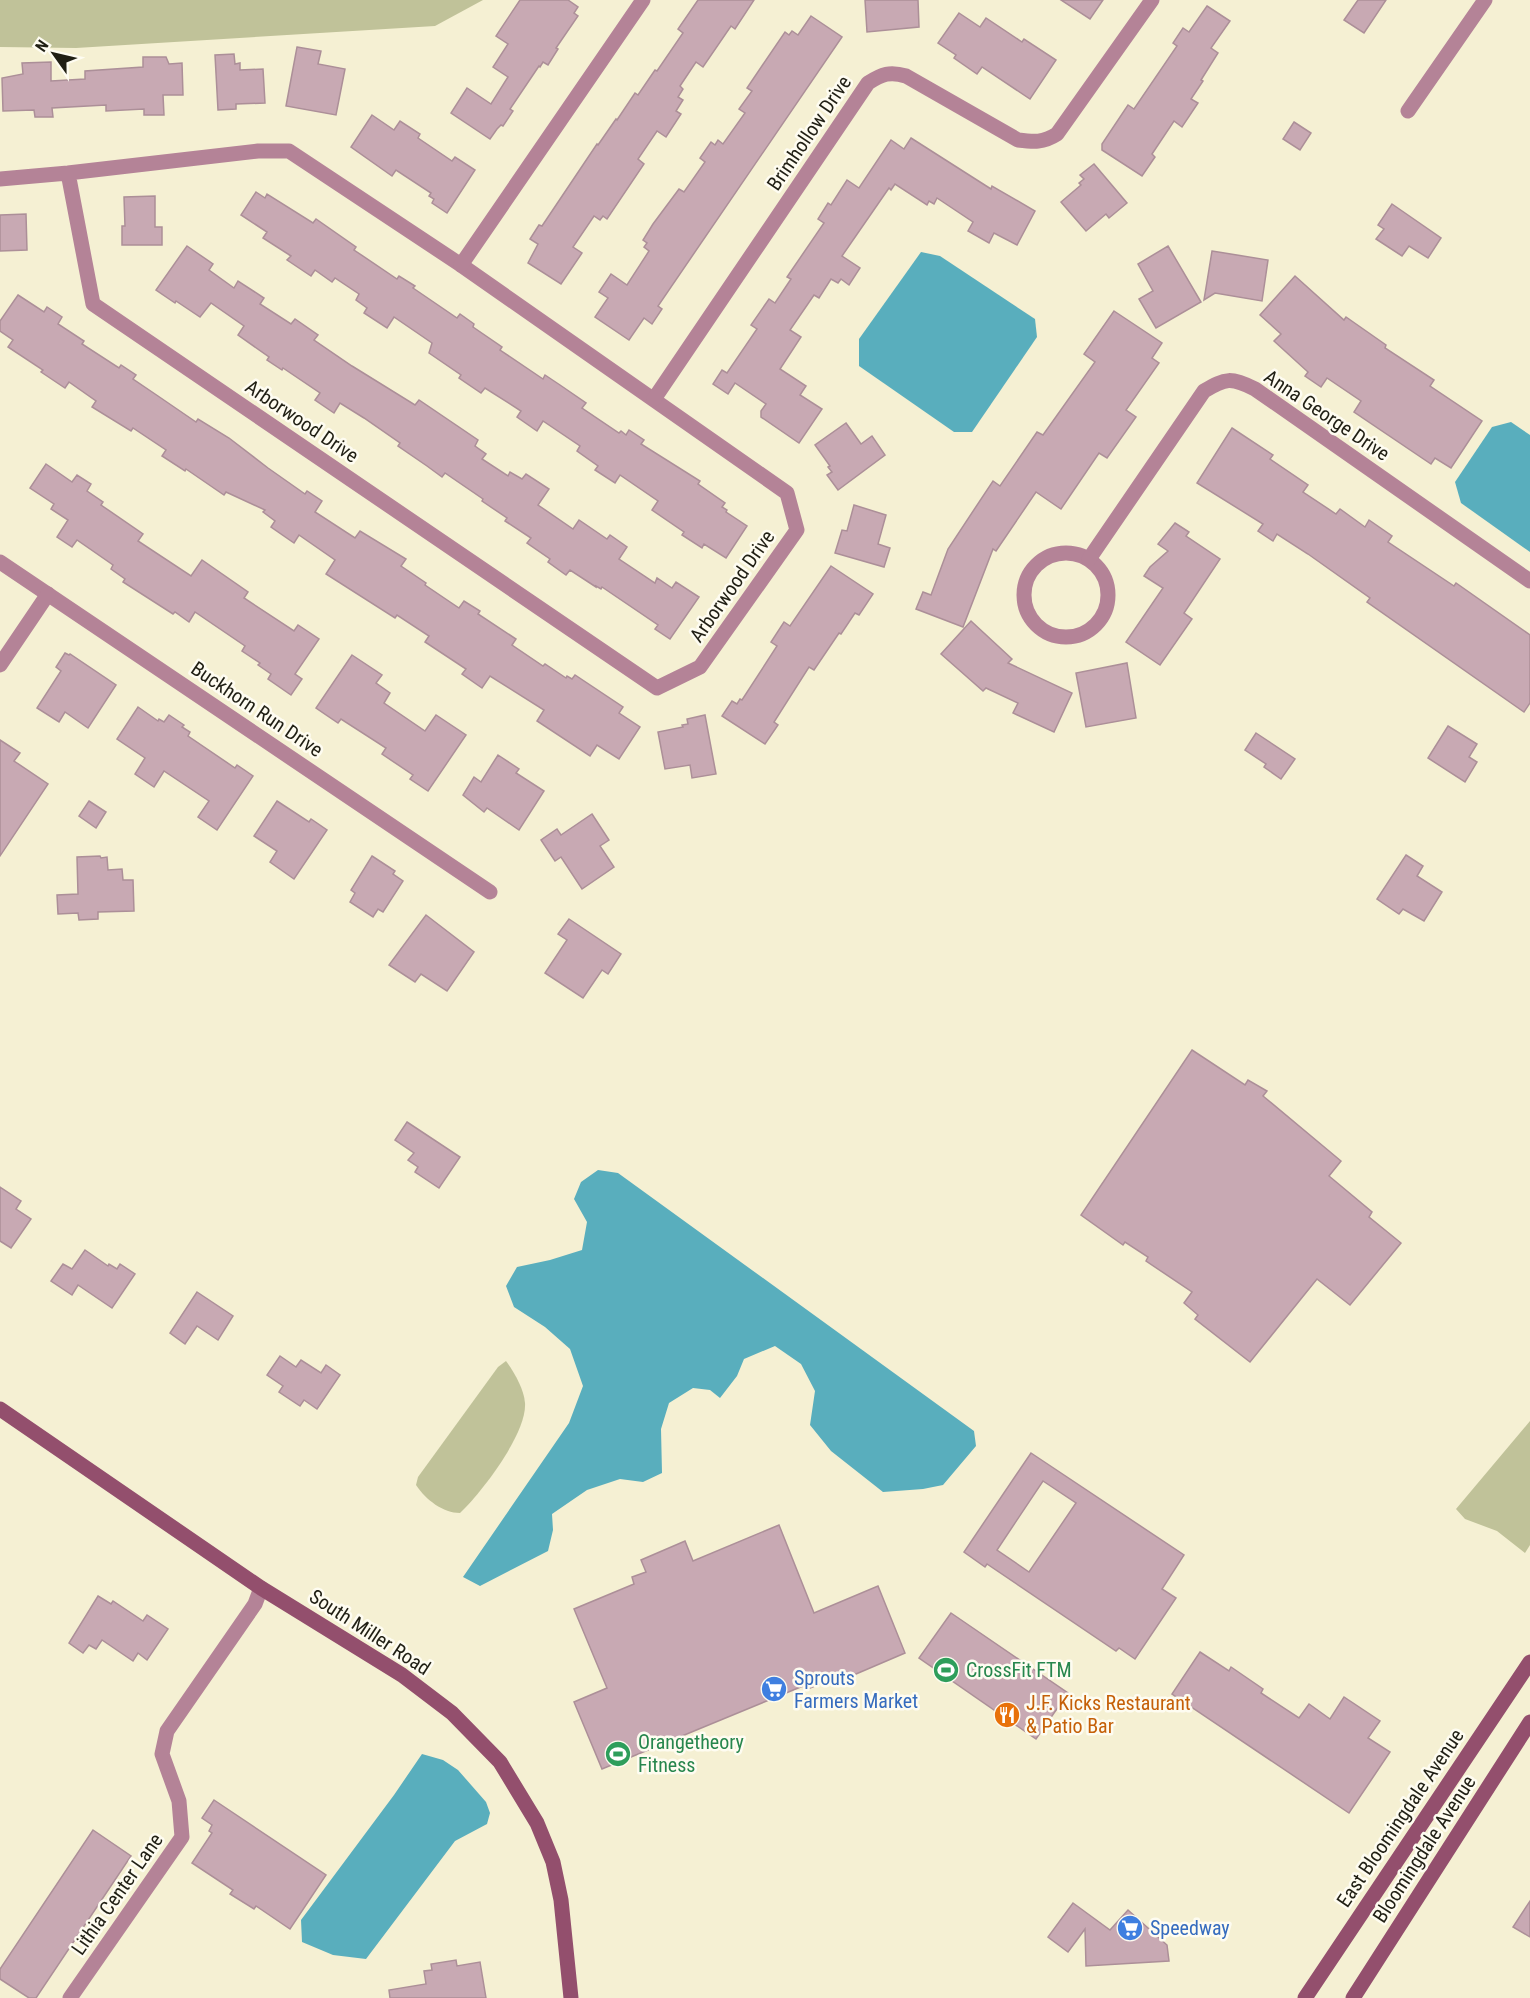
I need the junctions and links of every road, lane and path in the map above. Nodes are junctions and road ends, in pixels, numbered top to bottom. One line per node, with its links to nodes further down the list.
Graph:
1 (643, 0): 7 (street)
2 (1152, 0): 8 (street, Brimhollow Drive)
3 (1485, 0): 4 (street)
4 (1408, 111)
5 (68, 173): 6 (street, Arborwood Drive); 7 (street, Arborwood Drive); 8 (street, Arborwood Drive)
6 (0, 179)
7 (461, 265): 8 (street, Arborwood Drive)
8 (654, 399)
9 (1089, 559): 9 (street); 11 (street, Anna George Drive)
10 (0, 562): 12 (street, Buckhorn Run Drive)
11 (1530, 581)
12 (48, 594): 13 (street); 14 (street, Buckhorn Run Drive)
13 (0, 665)
14 (490, 892)
15 (0, 1409): 16 (street, South Miller Road)
16 (261, 1588): 20 (street, Lithia Center Lane); 21 (street, South Miller Road)
17 (1530, 1662): 22 (street, East Bloomingdale Avenue)
18 (1530, 1722): 19 (street, Bloomingdale Avenue)
19 (1355, 1997)
20 (70, 1998)
21 (571, 1998)
22 (1305, 1998)

